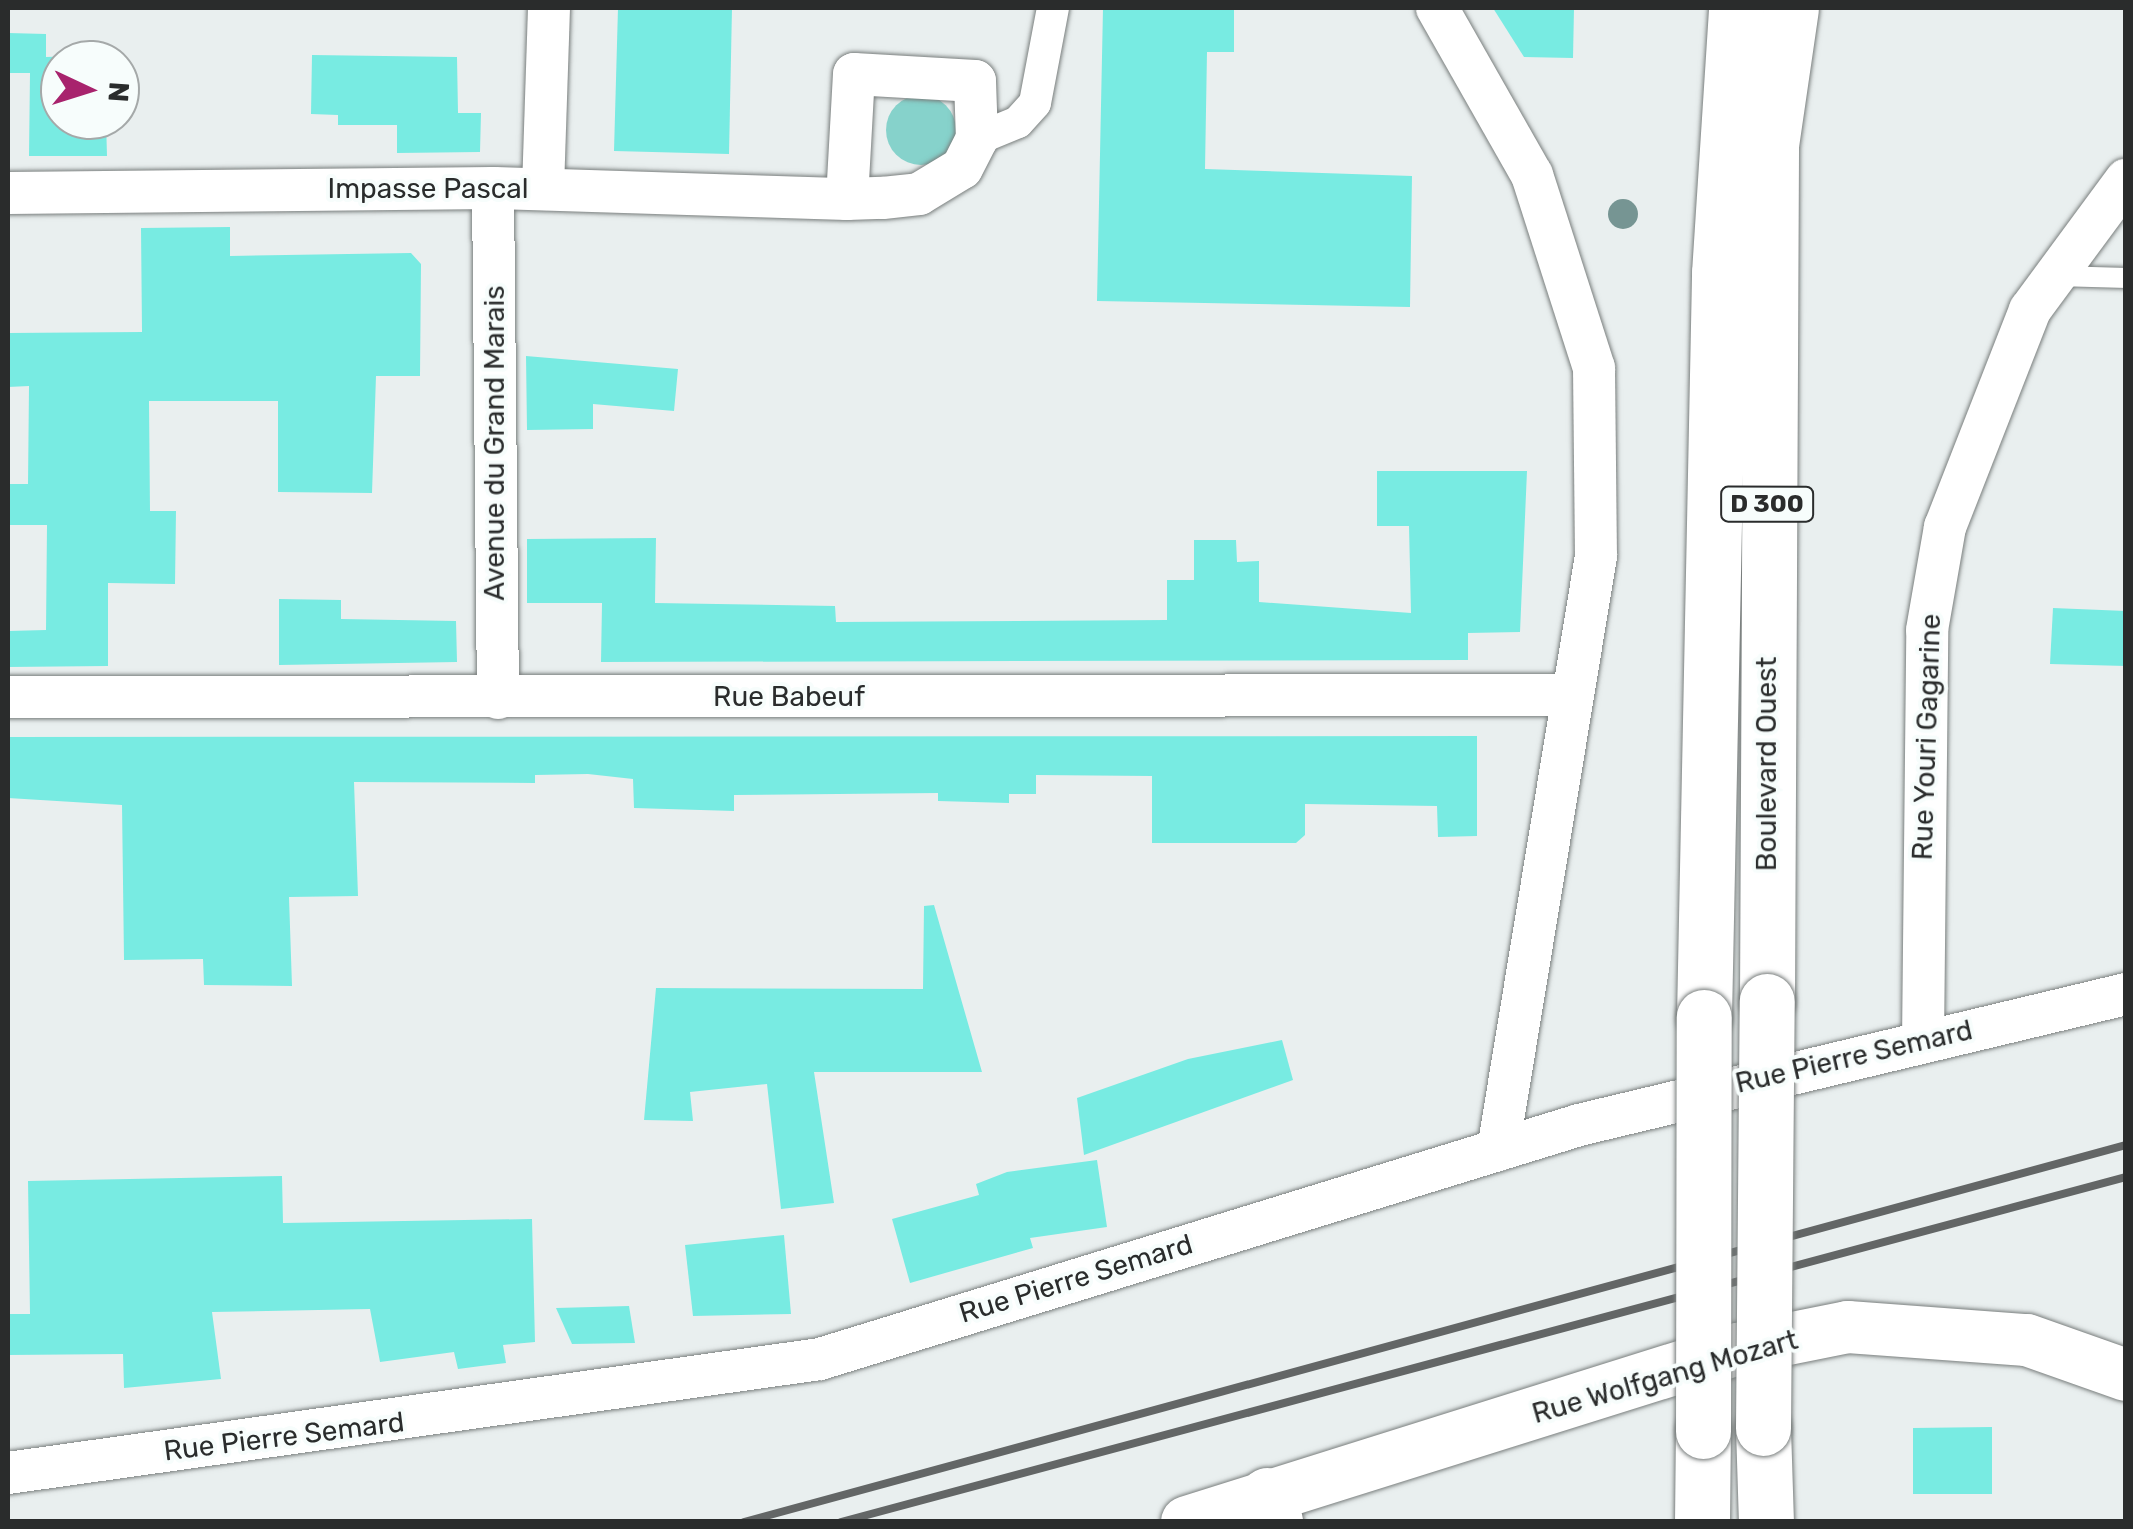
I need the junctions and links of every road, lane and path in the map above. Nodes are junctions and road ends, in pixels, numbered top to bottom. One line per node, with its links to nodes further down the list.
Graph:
1 (549, 8): 10 (street)
2 (1053, 8): 7 (street)
3 (1437, 8): 15 (street)
4 (1698, 8): 18 (main road)
5 (1736, 8): 18 (main road)
6 (1791, 8): 27 (main road, Boulevard Ouest / D 300, bridge)
7 (977, 140): 12 (street, Impasse Pascal); 12 (street)
8 (2126, 180): 13 (street, Rue Youri Gagarine)
9 (493, 188): 10 (street, Impasse Pascal); 11 (street, Impasse Pascal); 17 (street, Avenue du Grand Marais)
10 (543, 188): 12 (street, Impasse Pascal)
11 (8, 192)
12 (848, 199)
13 (2056, 276): 14 (lane); 20 (street, Rue Youri Gagarine)
14 (2126, 278)
15 (1571, 694): 17 (street, Rue Babeuf); 21 (street)
16 (8, 698): 17 (street, Rue Babeuf)
17 (498, 698)
18 (1706, 707): 26 (main road, bridge)
19 (2126, 994): 20 (street, Rue Pierre Semard)
20 (1923, 1042): 21 (street, Rue Pierre Semard)
21 (1498, 1150): 23 (street, Rue Pierre Semard)
22 (2126, 1375): 24 (street, Rue Wolfgang Mozart)
23 (8, 1473)
24 (1271, 1508): 25 (street, Rue Wolfgang Mozart)
25 (1187, 1522)
26 (1702, 1522)
27 (1766, 1522)

